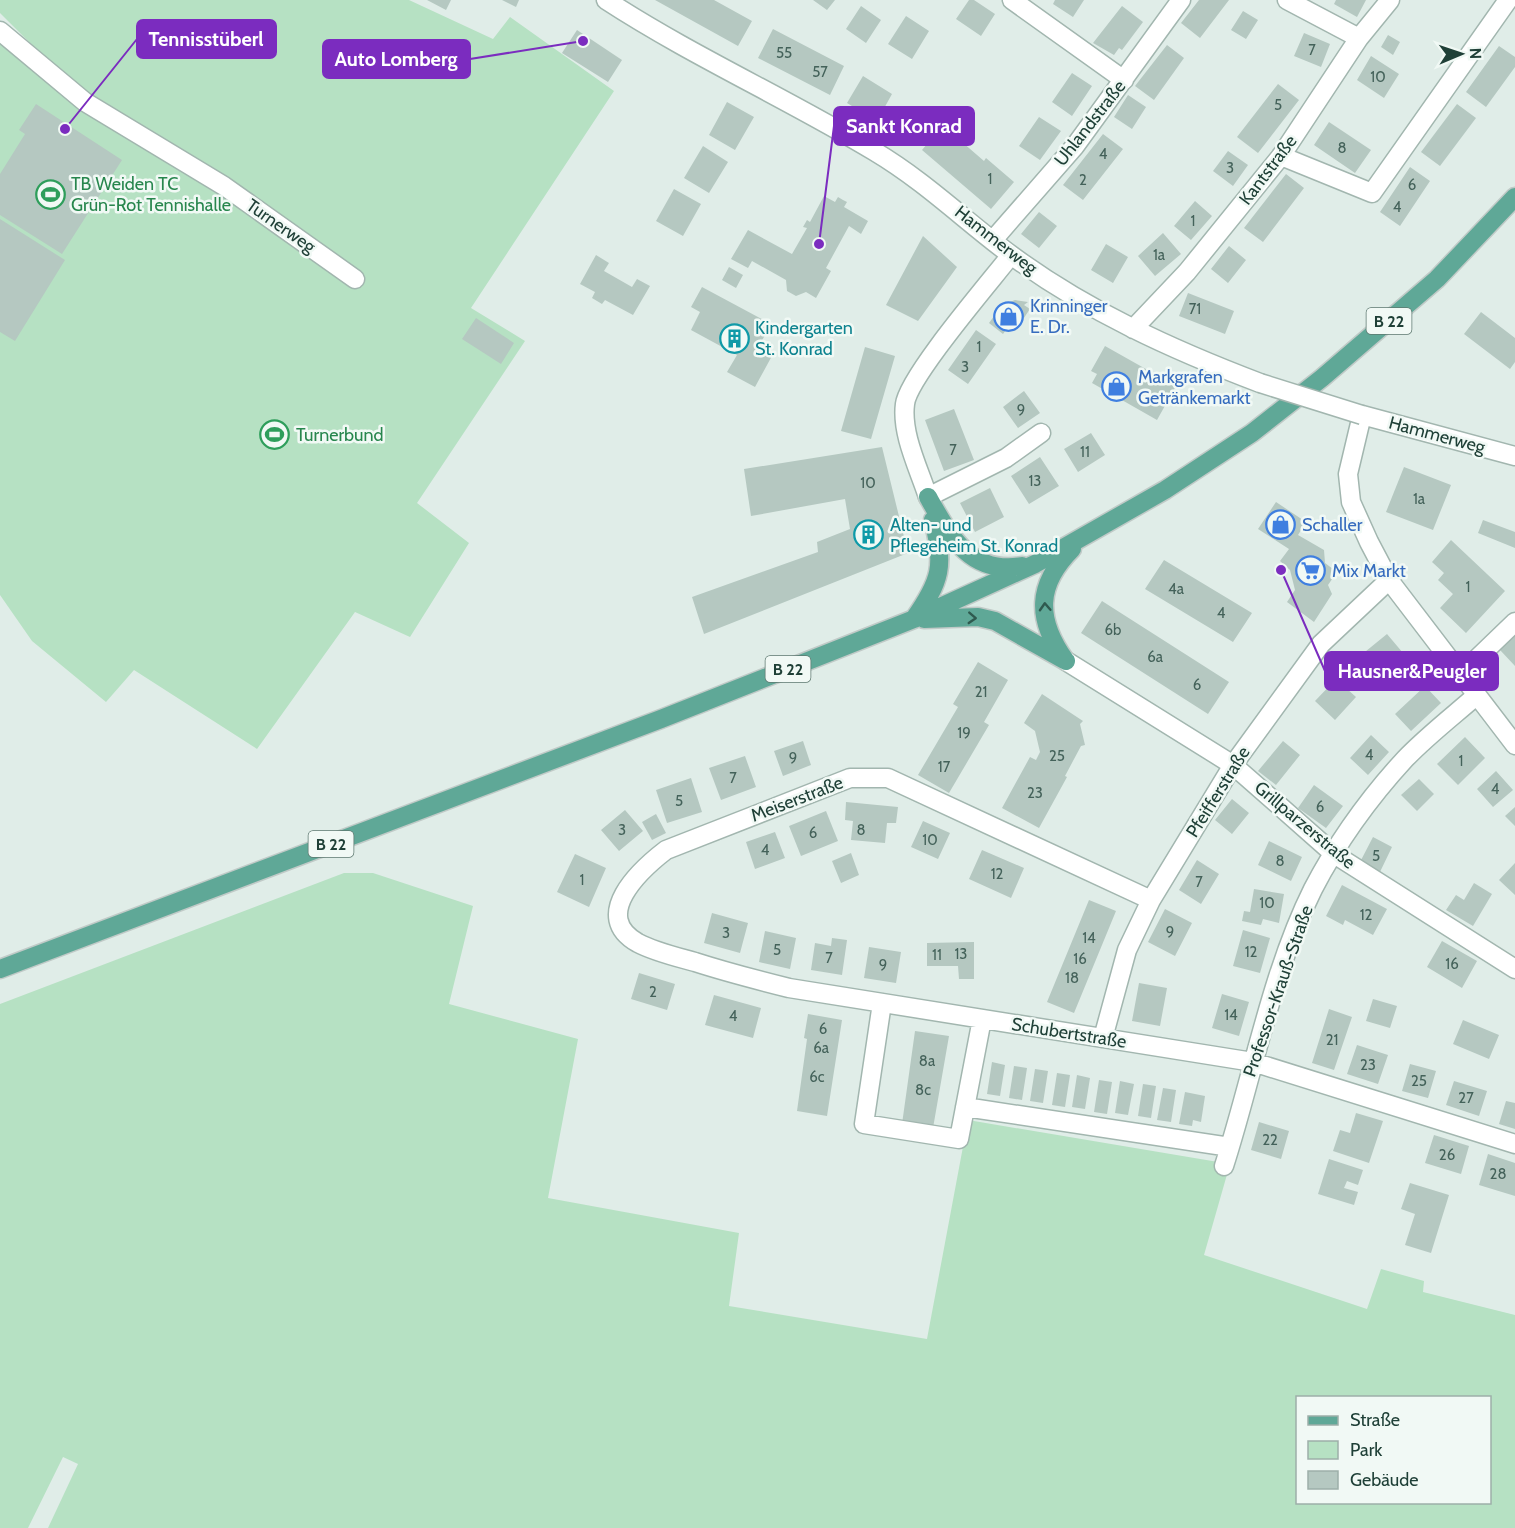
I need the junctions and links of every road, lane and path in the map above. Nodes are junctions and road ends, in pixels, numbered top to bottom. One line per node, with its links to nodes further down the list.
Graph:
1 (606, 0): 12 (street, Hammerweg)
2 (1012, 0): 9 (street)
3 (1181, 0): 9 (street, Uhlandstraße)
4 (1287, 0): 8 (street)
5 (1390, 0): 8 (street, Kantstraße)
6 (1508, 0): 10 (street)
7 (0, 31): 14 (street, Turnerweg)
8 (1359, 38): 10 (street, Kantstraße)
9 (1124, 80): 12 (street, Uhlandstraße)
10 (1281, 156): 15 (street, Kantstraße)
11 (1515, 197): 20 (main road, B 22)
12 (993, 240): 13 (street, Hammerweg)
13 (1011, 255): 15 (street, Hammerweg); 19 (street)
14 (355, 279)
15 (1133, 329): 16 (street, Hammerweg, bridge)
16 (1362, 415): 18 (street, Hammerweg); 22 (street)
17 (1041, 433): 19 (street)
18 (1515, 456)
19 (928, 497): 21 (main road); 23 (main road)
20 (1082, 539): 21 (main road, B 22); 25 (main road, one-way to 20)
21 (1035, 564): 23 (main road, B 22)
22 (1389, 580): 26 (street); 29 (street, Pfeifferstraße)
23 (914, 619): 25 (main road, one-way to 25); 33 (main road, B 22)
24 (1515, 622): 26 (street)
25 (1066, 660): 29 (street, Grillparzerstraße)
26 (1461, 674): 27 (street)
27 (1477, 695): 28 (street); 30 (street, Professor-Krauß-Straße)
28 (1515, 745)
29 (1233, 765): 30 (street, Grillparzerstraße); 31 (street, Pfeifferstraße)
30 (1334, 854): 34 (street, Grillparzerstraße); 38 (street, Professor-Krauß-Straße)
31 (1151, 900): 32 (street, Meiserstraße); 37 (street, Pfeifferstraße)
32 (623, 930): 35 (street, Schubertstraße)
33 (0, 969)
34 (1515, 969)
35 (882, 1003): 36 (street, Schubertstraße); 39 (street)
36 (982, 1019): 37 (street, Schubertstraße); 39 (street)
37 (1103, 1038): 38 (street, Schubertstraße)
38 (1253, 1062): 40 (street, Schubertstraße); 41 (street, Professor-Krauß-Straße)
39 (965, 1107): 41 (street)
40 (1515, 1144)
41 (1230, 1148): 42 (street, Professor-Krauß-Straße)
42 (1224, 1166)

